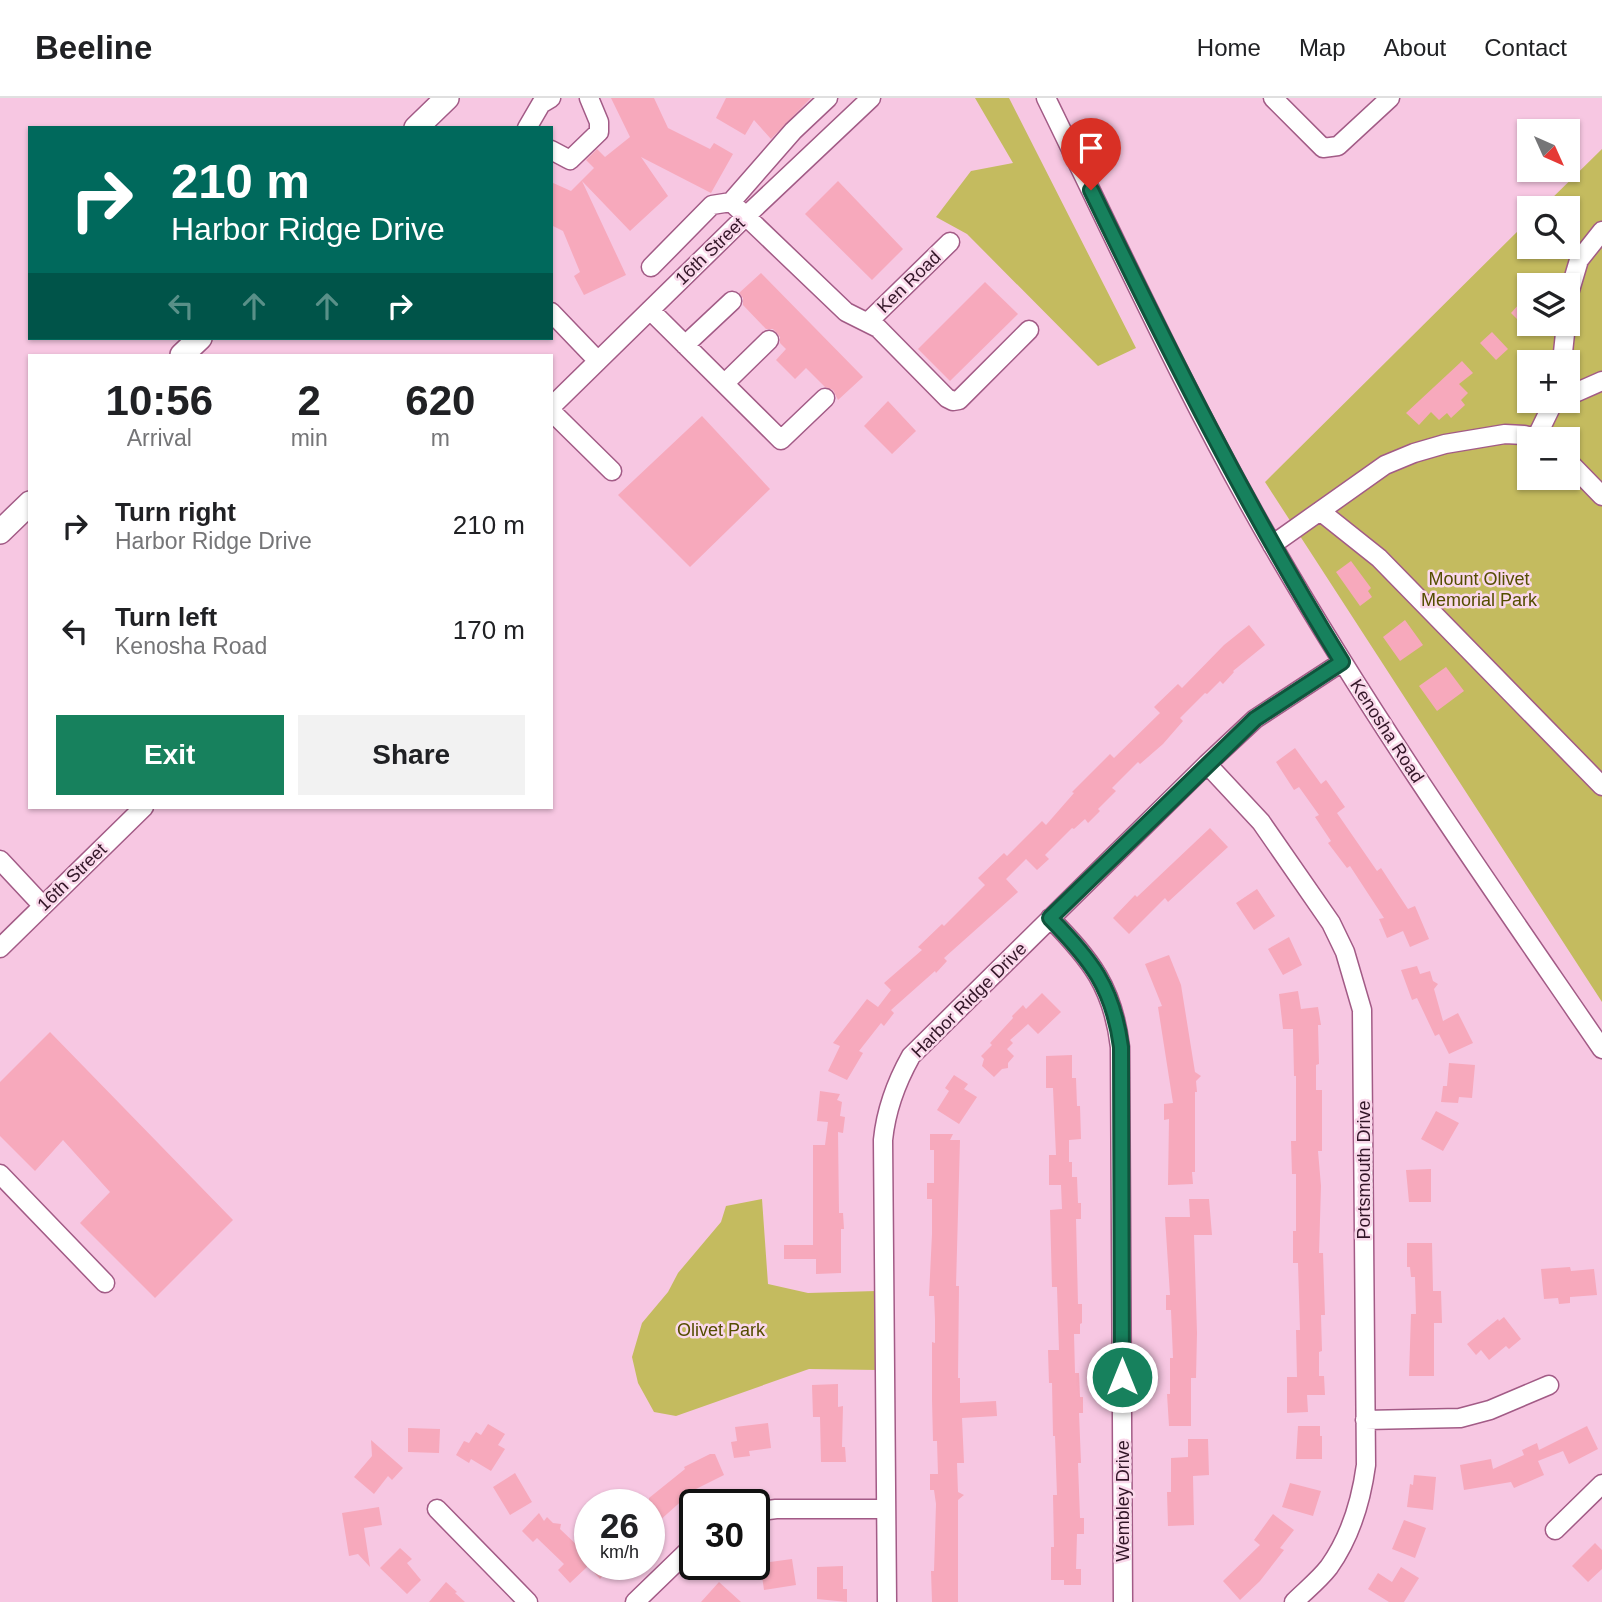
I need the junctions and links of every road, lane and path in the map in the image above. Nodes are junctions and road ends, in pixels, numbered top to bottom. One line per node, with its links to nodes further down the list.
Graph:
1 (447, 98): 9 (main road)
2 (551, 98): 10 (street)
3 (589, 98): 11 (street)
4 (828, 98): 12 (street)
5 (871, 98): 13 (street, 16th Street)
6 (1046, 98): 41 (street, Kenosha Road)
7 (1273, 98): 8 (street)
8 (1390, 98)
9 (418, 126)
10 (528, 126)
11 (553, 150)
12 (731, 202): 13 (street); 16 (street)
13 (745, 216): 19 (street, 16th Street); 21 (street)
14 (1602, 231): 17 (street)
15 (950, 242): 21 (street, Ken Road)
16 (651, 267)
17 (1575, 273)
18 (732, 301): 25 (street)
19 (650, 310): 25 (street); 27 (street, 16th Street)
20 (553, 315): 27 (street)
21 (868, 322): 22 (street)
22 (1029, 330)
23 (198, 340): 26 (main road)
24 (769, 340): 29 (street)
25 (685, 345): 29 (street)
26 (183, 354)
27 (598, 361): 32 (street, 16th Street)
28 (1602, 382): 30 (street)
29 (725, 383): 31 (street)
30 (1580, 391)
31 (825, 398)
32 (553, 407)
33 (553, 411): 35 (street)
34 (1517, 435): 39 (street)
35 (612, 471)
36 (1580, 473): 37 (street)
37 (1602, 496)
38 (28, 505): 40 (main road)
39 (1320, 511): 41 (street); 44 (street)
40 (0, 532)
41 (1272, 545): 42 (street, Kenosha Road)
42 (1342, 662): 43 (street, Harbor Ridge Drive); 50 (street, Kenosha Road)
43 (1207, 764): 48 (street, Harbor Ridge Drive); 54 (street, Portsmouth Drive)
44 (1601, 783)
45 (142, 809): 47 (street, 16th Street)
46 (0, 860): 47 (street)
47 (43, 906): 49 (street, 16th Street)
48 (1050, 918): 57 (street, Harbor Ridge Drive); 64 (street, Wembley Drive)
49 (0, 948)
50 (1602, 1049)
51 (0, 1174): 52 (street)
52 (105, 1283)
53 (1549, 1385): 54 (street)
54 (1366, 1420): 65 (street, Portsmouth Drive)
55 (1602, 1484): 59 (street)
56 (437, 1509): 61 (street)
57 (887, 1509): 58 (street); 63 (street, Harbor Ridge Drive)
58 (770, 1510)
59 (1555, 1530)
60 (679, 1559): 62 (street)
61 (528, 1602)
62 (635, 1602)
63 (887, 1602)
64 (1123, 1602)
65 (1294, 1602)

